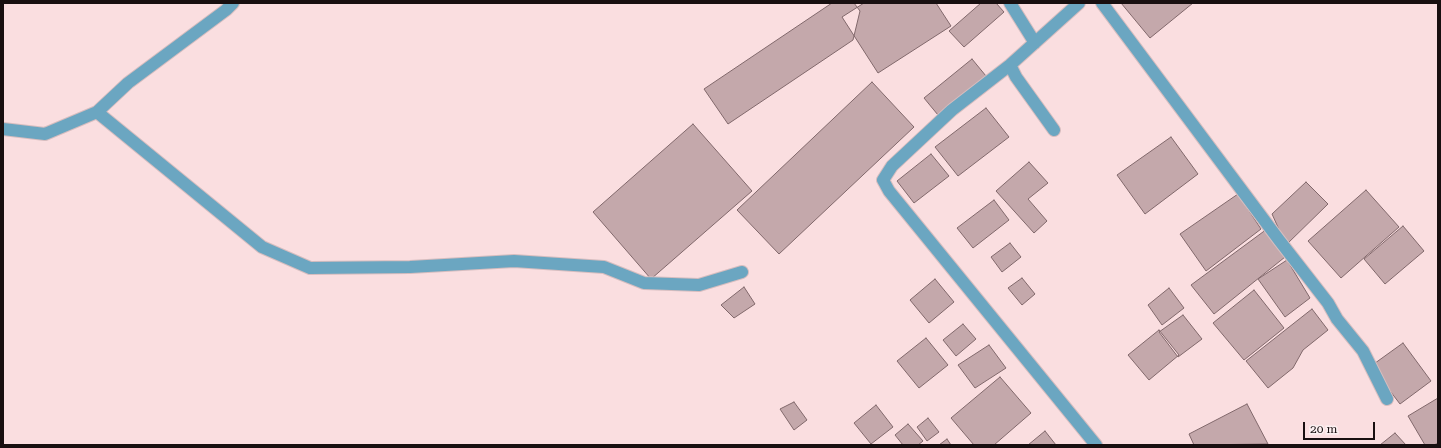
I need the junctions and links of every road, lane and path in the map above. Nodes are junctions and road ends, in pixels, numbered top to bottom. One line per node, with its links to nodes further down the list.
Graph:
1 (233, 3): 7 (street)
2 (1010, 3): 5 (street)
3 (1079, 3): 5 (street)
4 (1102, 3): 11 (street)
5 (1035, 43): 6 (street)
6 (1010, 65): 9 (street); 12 (street)
7 (97, 112): 8 (street); 10 (street)
8 (3, 129)
9 (1054, 130)
10 (742, 272)
11 (1387, 399)
12 (1096, 445)

